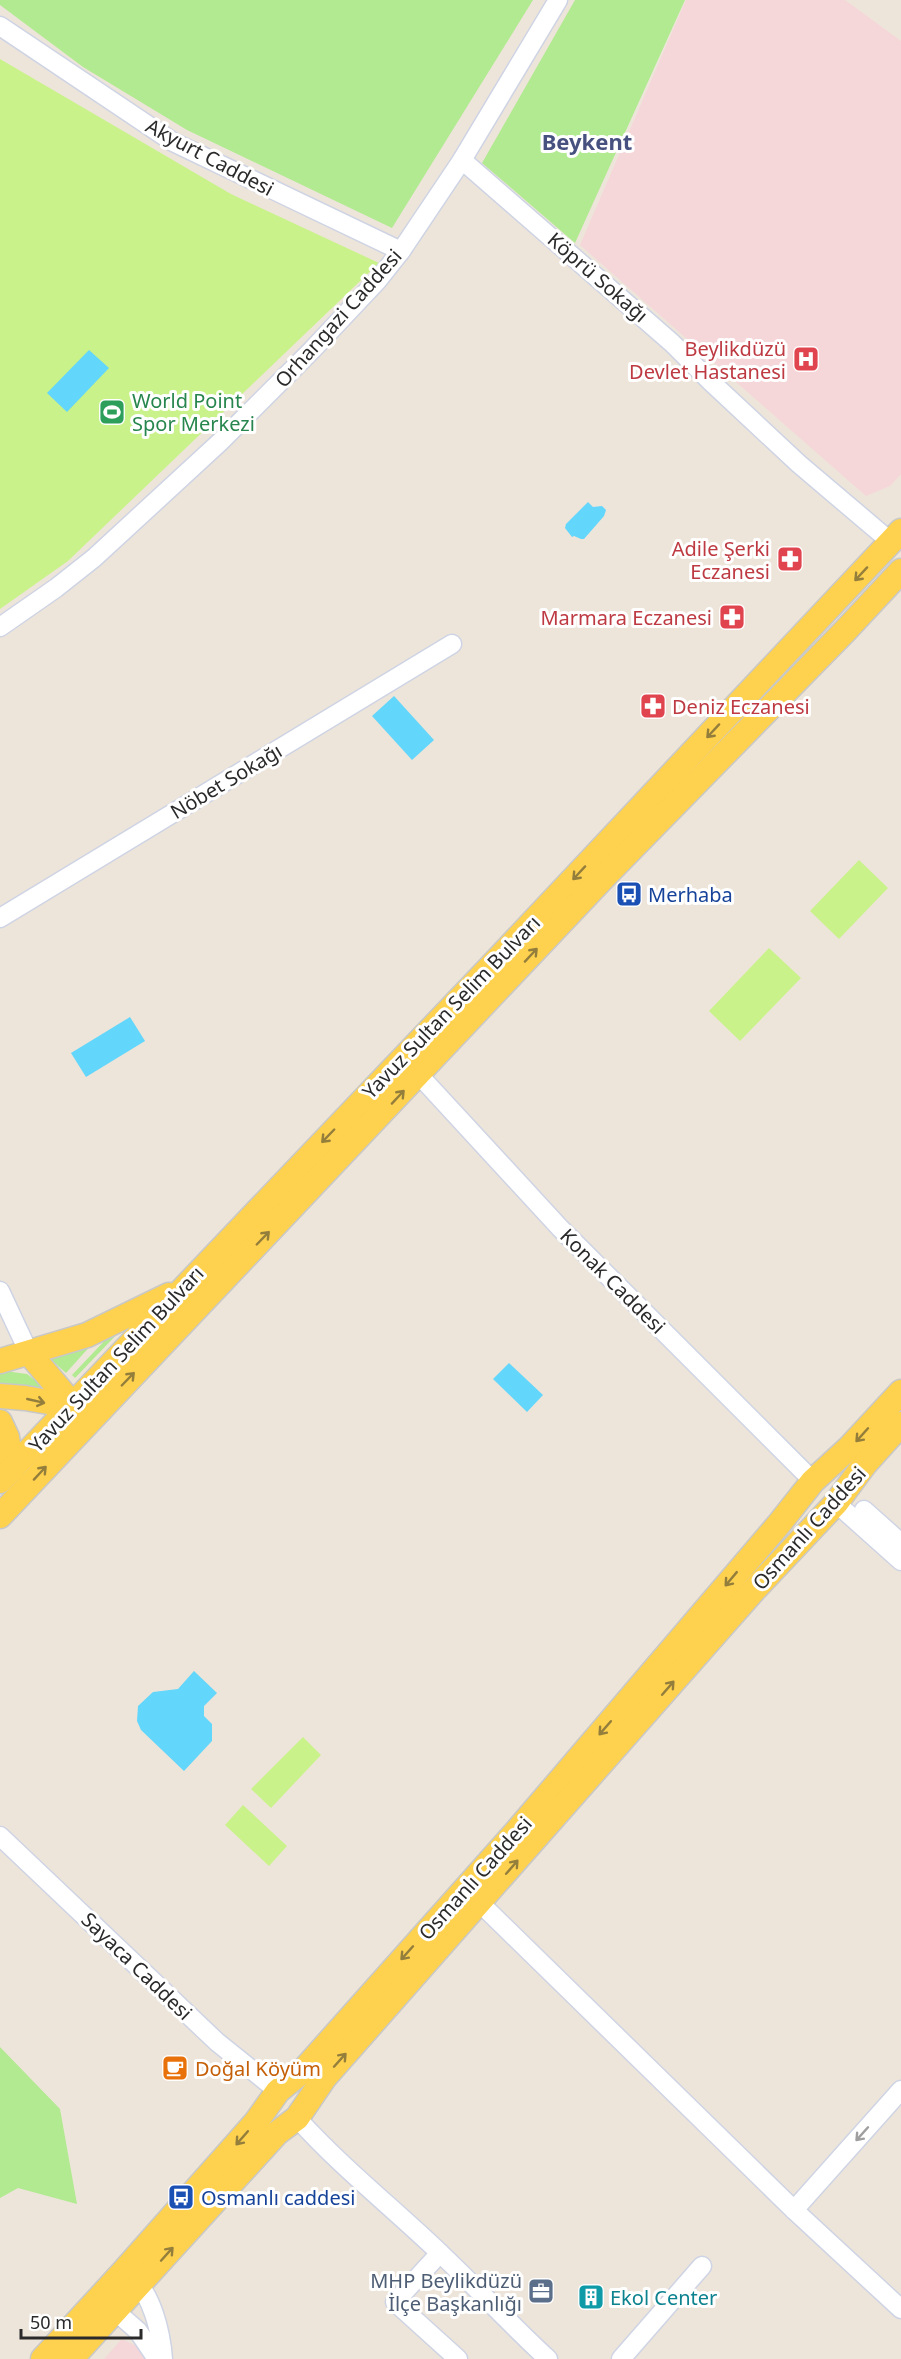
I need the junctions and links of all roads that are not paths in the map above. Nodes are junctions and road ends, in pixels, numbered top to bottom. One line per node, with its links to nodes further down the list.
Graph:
1 (558, 0): 3 (street, Orhangazi Caddesi)
2 (0, 26): 4 (street, Akyurt Caddesi)
3 (462, 160): 4 (street, Orhangazi Caddesi); 5 (street, Köprü Sokağı)
4 (401, 251): 7 (street, Orhangazi Caddesi)
5 (896, 537): 11 (main road, Yavuz Sultan Selim Bulvarı, one-way to 11)
6 (901, 571): 10 (main road, Yavuz Sultan Selim Bulvarı, one-way to 6)
7 (0, 627)
8 (452, 644): 9 (street, Nöbet Sokağı)
9 (0, 918)
10 (419, 1075): 17 (main road, Yavuz Sultan Selim Bulvarı, one-way to 10); 21 (street, Konak Caddesi)
11 (184, 1287): 13 (main road); 17 (main road, Yavuz Sultan Selim Bulvarı)
12 (0, 1291): 13 (street)
13 (29, 1353): 14 (main road); 17 (main road)
14 (0, 1361)
15 (901, 1392): 21 (main road, Osmanlı Caddesi, one-way to 21)
16 (0, 1396): 17 (main road, one-way to 17)
17 (80, 1414): 20 (main road, Yavuz Sultan Selim Bulvarı); 23 (main road, Yavuz Sultan Selim Bulvarı, one-way to 17)
18 (0, 1422): 20 (main road)
19 (901, 1424): 22 (main road, Osmanlı Caddesi)
20 (6, 1475)
21 (814, 1481): 22 (main road); 29 (main road, Osmanlı Caddesi, one-way to 29)
22 (840, 1497): 24 (street); 25 (street); 27 (main road, Osmanlı Caddesi, one-way to 22)
23 (0, 1516)
24 (901, 1543)
25 (901, 1561)
26 (0, 1836): 29 (street, Sayaca Caddesi)
27 (480, 1903): 30 (main road, Osmanlı Caddesi, one-way to 27); 31 (street, Osmanlı Caddesi)
28 (901, 2090): 31 (street, one-way to 31)
29 (277, 2093): 30 (main road); 34 (main road, Osmanlı Caddesi, one-way to 34)
30 (297, 2116): 32 (street); 34 (main road, Osmanlı Caddesi, one-way to 30)
31 (794, 2210): 36 (street, Osmanlı Caddesi)
32 (440, 2253): 41 (street); 42 (street)
33 (702, 2266): 43 (street)
34 (133, 2277): 35 (main road, Osmanlı Caddesi); 40 (street)
35 (107, 2305): 37 (main road, Osmanlı Caddesi); 38 (main road, Osmanlı Caddesi); 39 (street)
36 (901, 2309)
37 (43, 2359)
38 (71, 2359)
39 (157, 2359)
40 (164, 2359)
41 (458, 2359)
42 (548, 2359)
43 (621, 2359)

